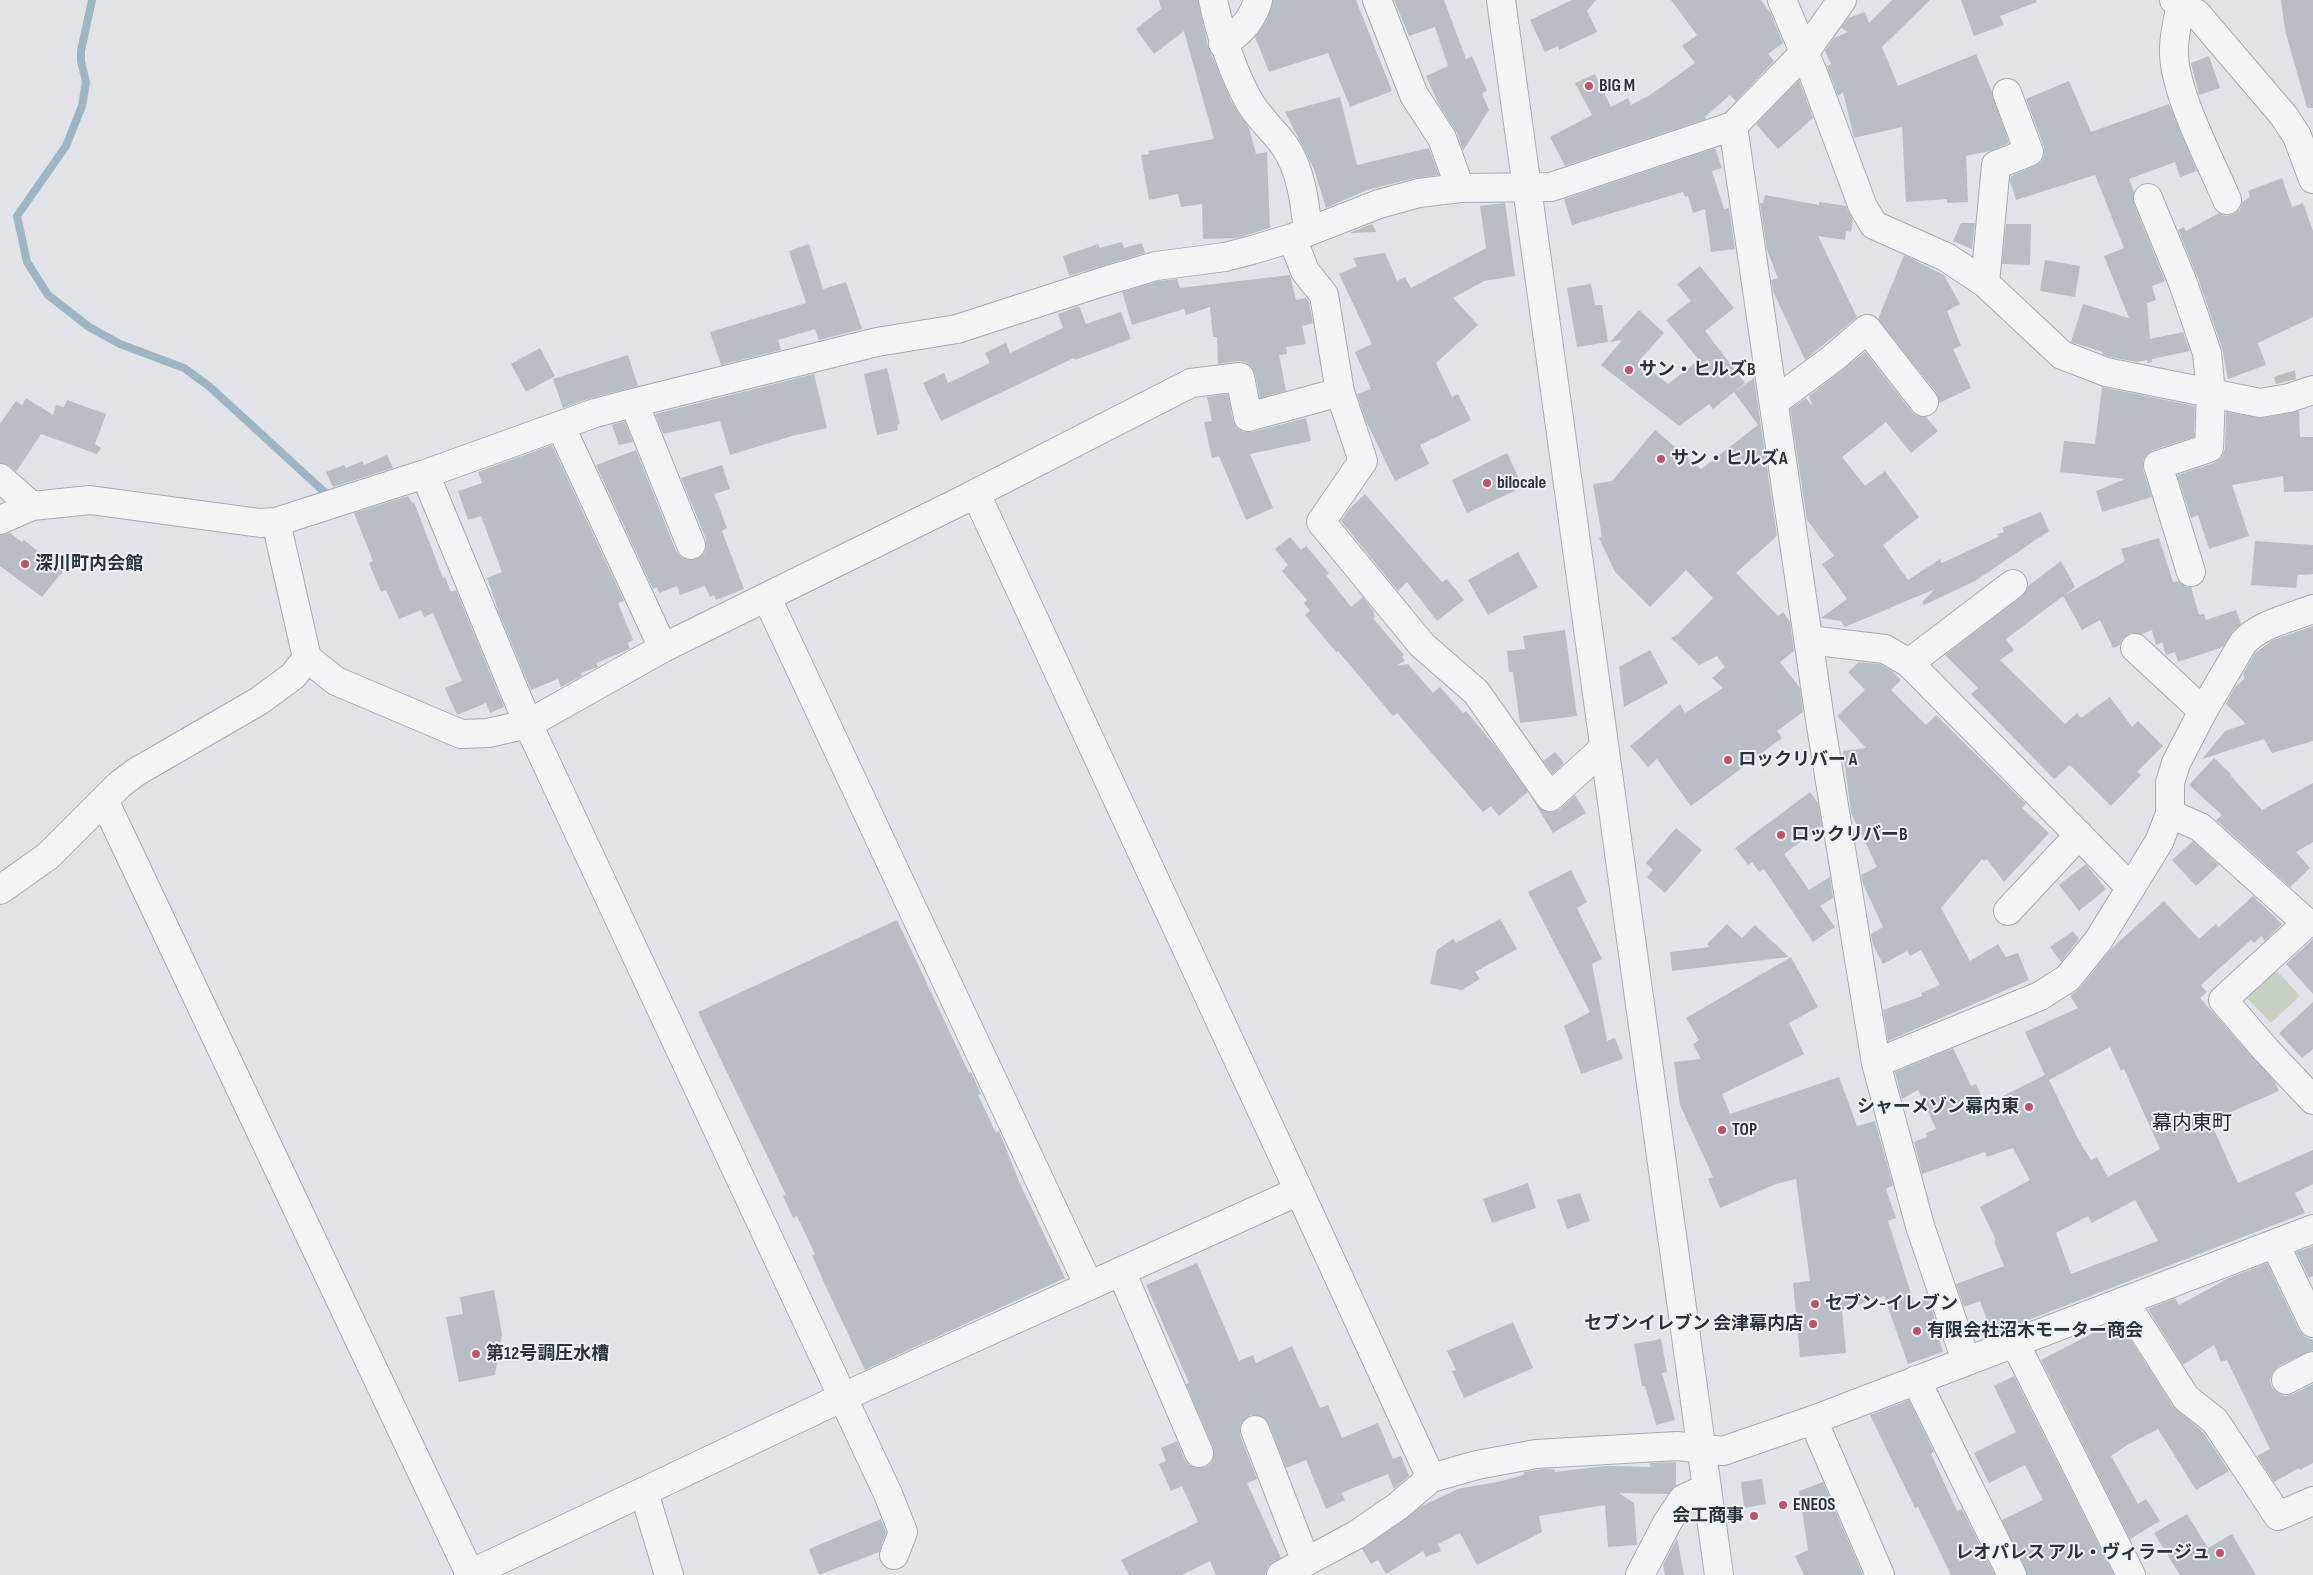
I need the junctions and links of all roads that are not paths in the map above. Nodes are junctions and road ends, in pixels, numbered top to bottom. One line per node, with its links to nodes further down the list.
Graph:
1 (1213, 0): 8 (street)
2 (1258, 0): 8 (street)
3 (1377, 0): 14 (street)
4 (1501, 0): 13 (street)
5 (1782, 0): 9 (street)
6 (1842, 0): 9 (street)
7 (2187, 4): 12 (street); 16 (street)
8 (1223, 44): 17 (street)
9 (1805, 52): 11 (street); 18 (street)
10 (2008, 93): 18 (street)
11 (1733, 126): 13 (street); 22 (street)
12 (2313, 179)
13 (1527, 186): 14 (street); 44 (street)
14 (1460, 188): 17 (street)
15 (2148, 198): 21 (street)
16 (2226, 200)
17 (1300, 235): 20 (street); 24 (street)
18 (1985, 283): 21 (street)
19 (2313, 390): 21 (street)
20 (1340, 392): 28 (street); 44 (street)
21 (2211, 393): 33 (street)
22 (1774, 402): 23 (street); 37 (street)
23 (1924, 402)
24 (634, 403): 25 (street); 32 (street)
25 (561, 427): 26 (street); 38 (street)
26 (425, 474): 31 (street); 43 (street)
27 (0, 478): 29 (street)
28 (976, 494): 35 (street); 53 (street)
29 (32, 506): 30 (street); 31 (street)
30 (0, 520)
31 (276, 522): 40 (street)
32 (691, 545)
33 (2191, 572)
34 (2013, 584): 41 (street)
35 (766, 598): 38 (street); 57 (street)
36 (2313, 610): 42 (street)
37 (1809, 640): 41 (street); 51 (street)
38 (663, 648): 43 (street)
39 (2135, 648): 42 (street)
40 (307, 658): 43 (street); 45 (street)
41 (1909, 664): 47 (street)
42 (2203, 711): 46 (street)
43 (528, 724): 65 (street)
44 (1603, 749): 68 (street)
45 (104, 800): 48 (street); 76 (street)
46 (2170, 814): 49 (street); 52 (street)
47 (2079, 835): 49 (street); 50 (street)
48 (1, 888)
49 (2131, 888): 51 (street)
50 (2008, 911)
51 (1876, 1063): 61 (street)
52 (2308, 1086)
53 (1299, 1191): 56 (street); 70 (street)
54 (2313, 1229): 55 (street)
55 (2275, 1244): 58 (street); 59 (street)
56 (1121, 1271): 57 (street); 69 (street)
57 (1088, 1286): 65 (street)
58 (2124, 1301): 60 (street); 73 (street)
59 (2313, 1323)
60 (2015, 1343): 61 (street); 83 (street)
61 (1966, 1361): 63 (street)
62 (2313, 1366): 64 (street)
63 (1916, 1380): 66 (street); 82 (street)
64 (2286, 1380)
65 (843, 1397): 72 (street); 74 (street)
66 (1813, 1420): 68 (street); 81 (street)
67 (1255, 1430): 75 (street)
68 (1703, 1450): 70 (street); 71 (street)
69 (1199, 1453)
70 (1431, 1478): 75 (street)
71 (1707, 1488): 79 (street); 80 (street)
72 (644, 1492): 76 (street); 77 (street)
73 (2313, 1501)
74 (894, 1555)
75 (1306, 1562): 78 (street)
76 (469, 1574)
77 (669, 1575)
78 (1281, 1575)
79 (1640, 1575)
80 (1719, 1575)
81 (1880, 1575)
82 (2012, 1575)
83 (2131, 1575)

